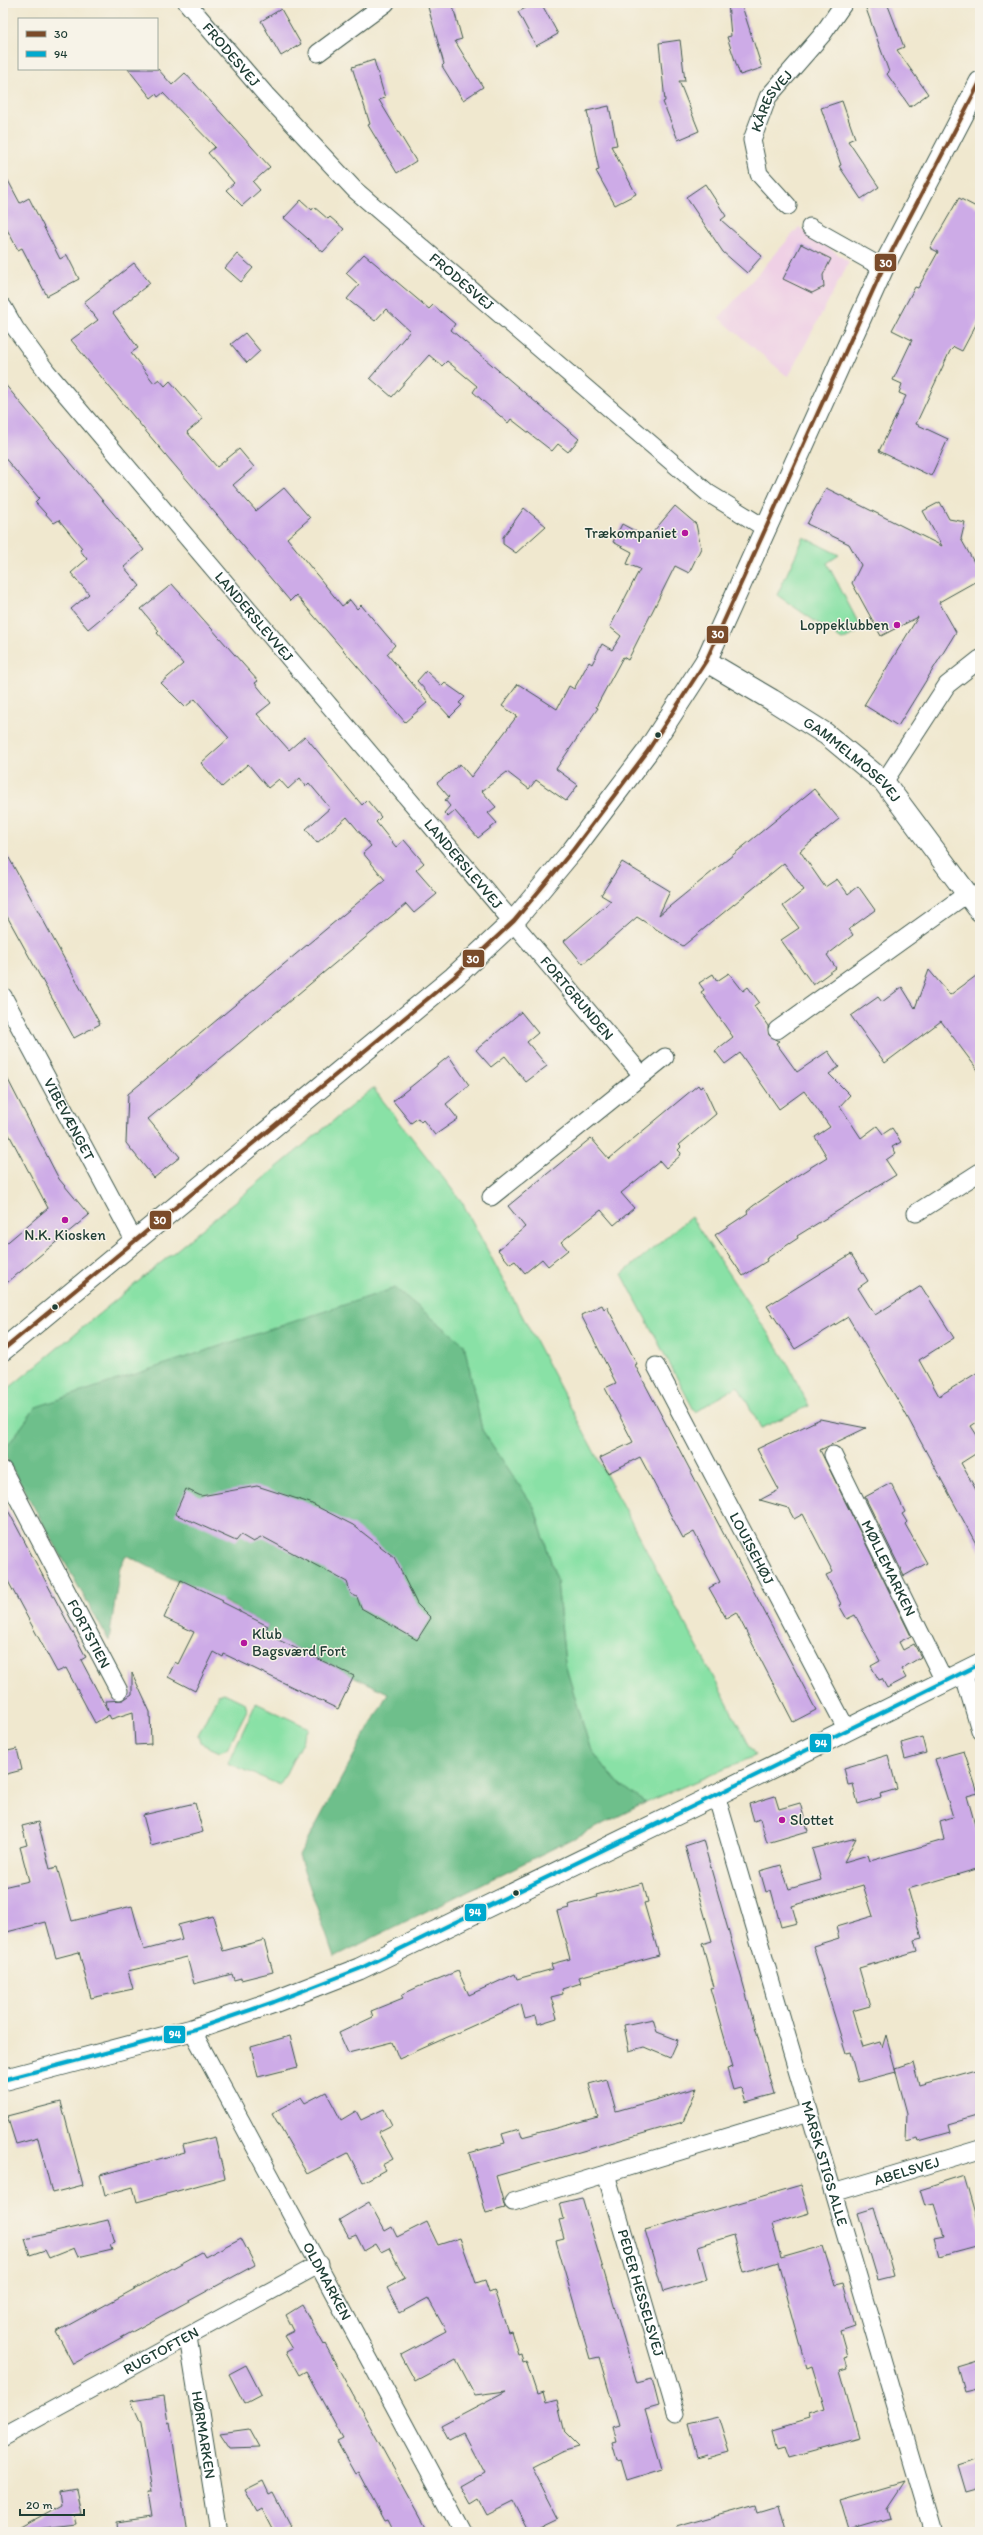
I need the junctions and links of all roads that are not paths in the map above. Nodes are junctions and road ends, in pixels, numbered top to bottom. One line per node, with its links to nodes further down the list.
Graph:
1 (187, 3): 10 (street, FRODESVEJ)
2 (386, 3): 4 (street)
3 (844, 3): 6 (street, KÅRESVEJ)
4 (318, 53)
5 (980, 82): 8 (street)
6 (788, 206)
7 (810, 227): 8 (street)
8 (883, 268): 10 (street)
9 (3, 307): 16 (street, LANDERSLEVVEJ)
10 (765, 528): 12 (street)
11 (980, 659): 13 (street)
12 (706, 661): 13 (street, GAMMELMOSEVEJ); 16 (street)
13 (884, 782): 14 (street, GAMMELMOSEVEJ)
14 (968, 893): 15 (street, GAMMELMOSEVEJ); 18 (street)
15 (980, 911)
16 (514, 920): 20 (street, FORTGRUNDEN); 24 (street)
17 (3, 996): 24 (street, VIBEVÆNGET)
18 (777, 1030)
19 (664, 1056): 20 (street)
20 (642, 1075): 22 (street)
21 (980, 1172): 23 (street)
22 (491, 1197)
23 (916, 1213)
24 (135, 1242): 25 (street)
25 (3, 1350)
26 (656, 1366): 32 (street, LOUISEHØJ)
27 (833, 1455): 30 (street, MØLLEMARKEN)
28 (3, 1470): 31 (street, FORTSTIEN)
29 (971, 1668): 30 (street); 33 (street)
30 (944, 1681): 32 (street)
31 (118, 1691)
32 (848, 1730): 34 (street)
33 (980, 1730)
34 (716, 1796): 35 (street); 37 (street, MARSK STIGS ALLE)
35 (192, 2030): 36 (street); 42 (street, OLDMARKEN)
36 (3, 2080)
37 (809, 2112): 39 (street); 40 (street, MARSK STIGS ALLE)
38 (980, 2149): 40 (street, ABELSVEJ)
39 (606, 2174): 41 (street); 44 (street, PEDER HESSELSVEJ)
40 (833, 2193): 48 (street, MARSK STIGS ALLE)
41 (513, 2202)
42 (320, 2264): 43 (street, RUGTOFTEN); 47 (street, OLDMARKEN)
43 (188, 2337): 45 (street, RUGTOFTEN); 46 (street, HØRMARKEN)
44 (676, 2413)
45 (3, 2437)
46 (219, 2532)
47 (462, 2532)
48 (931, 2532)

